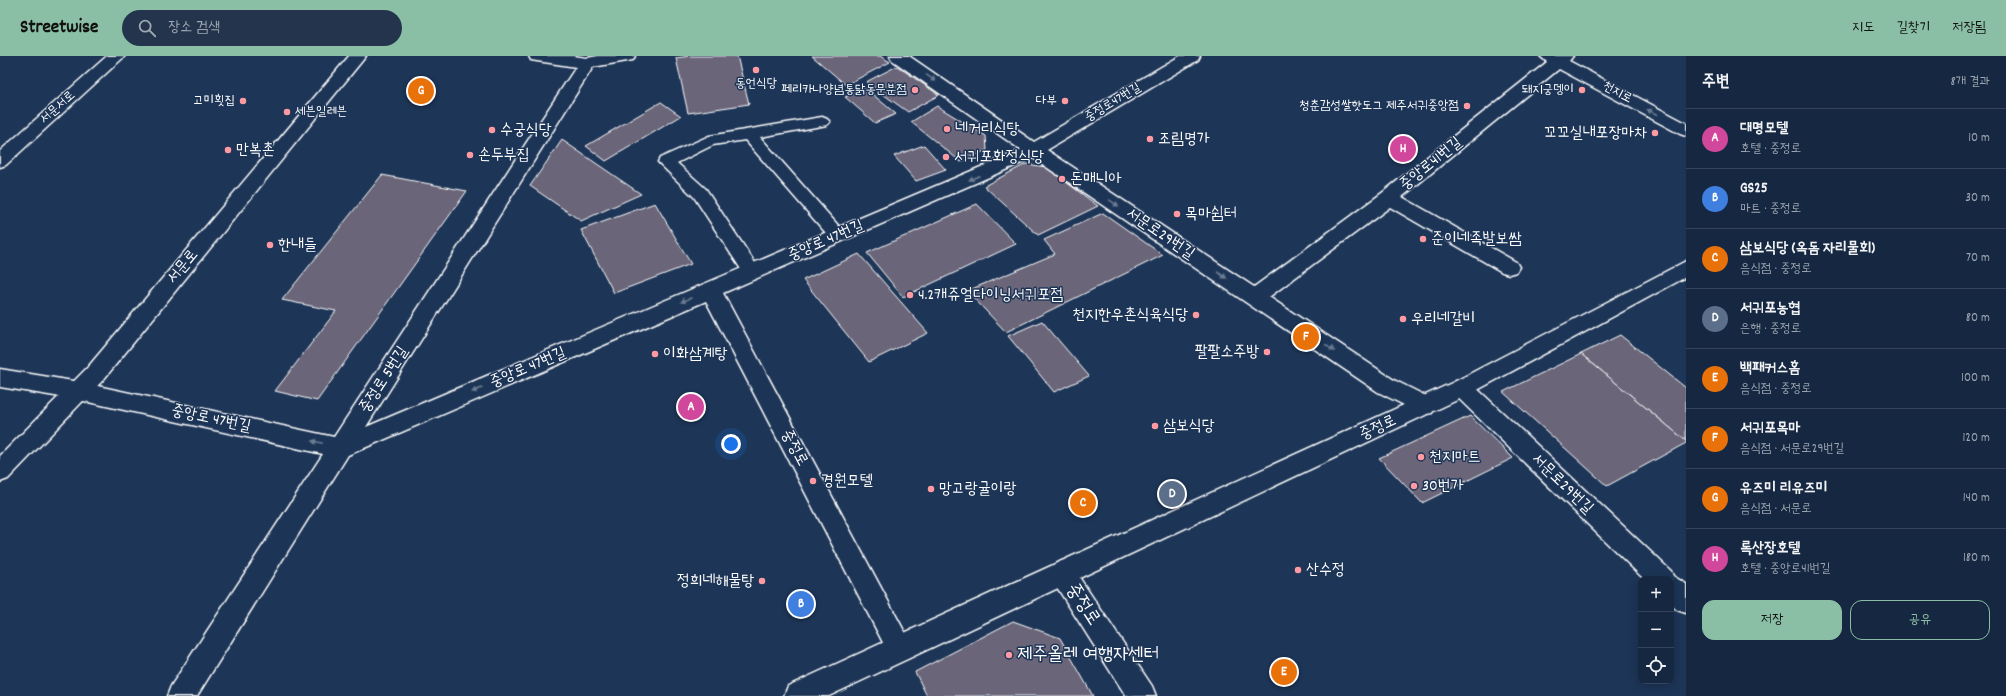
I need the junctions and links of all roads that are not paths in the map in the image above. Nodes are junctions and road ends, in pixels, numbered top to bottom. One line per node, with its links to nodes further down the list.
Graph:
1 (117, 56): 13 (street, 서문서로)
2 (358, 56): 23 (street, 서문로)
3 (537, 56): 8 (street)
4 (627, 56): 8 (street)
5 (898, 56): 12 (street, 서문로29번길, one-way to 12)
6 (1192, 56): 12 (street, 중정로47번길)
7 (1557, 58): 10 (street, 천지로, one-way to 7); 14 (street, 중앙로41번길)
8 (583, 60): 25 (street, 중정로 5번길)
9 (822, 122): 11 (lane)
10 (1686, 130)
11 (749, 134): 15 (lane); 18 (lane)
12 (1035, 151): 15 (street, 중앙로 47번길, one-way to 15); 20 (street, 서문로29번길, one-way to 20)
13 (0, 161)
14 (1389, 198): 16 (street); 20 (street, 중앙로41번길)
15 (838, 236): 18 (street, 중앙로 47번길)
16 (1509, 266)
17 (1686, 268): 22 (street, 중정로)
18 (752, 272): 19 (street, 중앙로 47번길)
19 (711, 290): 25 (street, 중앙로 47번길, one-way to 25); 31 (street, 중정로)
20 (1256, 297): 24 (street, 서문로29번길, one-way to 24)
21 (0, 378): 23 (street, 중앙로 47번길)
22 (1462, 388): 24 (street, 중정로); 28 (street, 서문로29번길)
23 (79, 391): 25 (street, 중앙로 47번길, one-way to 23); 26 (street, 서문로)
24 (1424, 406): 27 (street, 중정로)
25 (341, 448): 32 (street, 중정로 5번길)
26 (0, 472)
27 (1062, 573): 31 (street, 중정로); 34 (street, 중정로)
28 (1659, 576)
29 (1674, 590): 30 (street)
30 (1686, 601)
31 (900, 649): 33 (street, 중정로)
32 (181, 696)
33 (798, 696)
34 (1142, 696)

